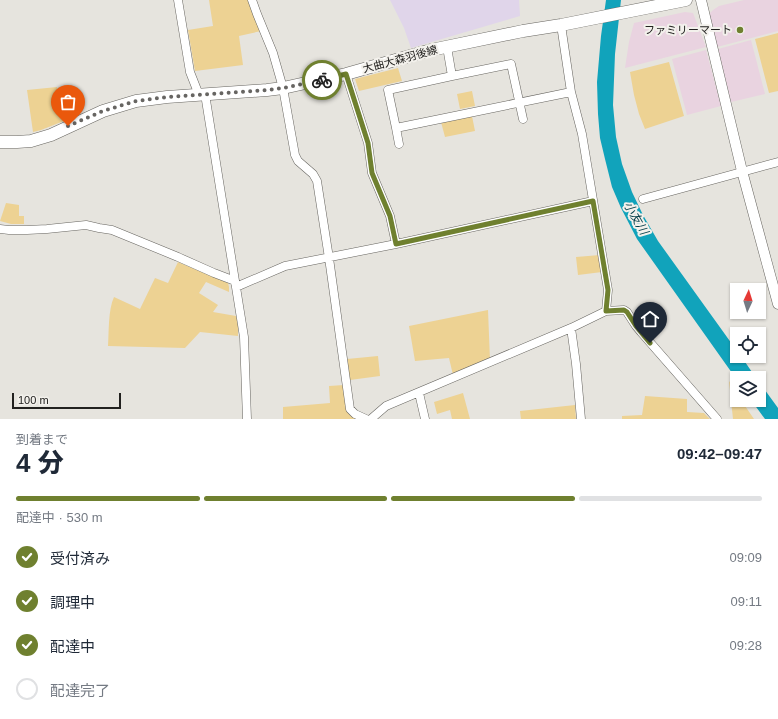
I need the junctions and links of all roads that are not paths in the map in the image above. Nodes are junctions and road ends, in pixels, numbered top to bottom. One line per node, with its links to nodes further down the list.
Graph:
1 (178, 0): 11 (street)
2 (252, 0): 9 (street)
3 (686, 0): 5 (main road, 大曲大森羽後線)
4 (701, 0): 18 (street)
5 (562, 26): 6 (main road, 大曲大森羽後線); 10 (street)
6 (447, 47): 7 (main road, 大曲大森羽後線); 8 (street)
7 (346, 74): 9 (main road, 大曲大森羽後線); 22 (street)
8 (452, 76): 12 (street); 14 (street)
9 (283, 88): 11 (main road, 大曲大森羽後線); 23 (street)
10 (571, 92): 12 (street); 20 (street)
11 (202, 94): 15 (main road, 大曲大森羽後線); 24 (street)
12 (519, 102): 13 (street); 14 (street)
13 (523, 119)
14 (396, 128): 16 (street)
15 (0, 142)
16 (399, 144)
17 (778, 162): 18 (street)
18 (742, 171): 19 (street); 25 (street)
19 (642, 199)
20 (593, 201): 22 (street); 26 (street)
21 (0, 228): 24 (street)
22 (396, 244): 23 (street)
23 (329, 258): 24 (street); 30 (street)
24 (235, 284): 29 (street)
25 (778, 304)
26 (606, 311): 27 (street); 34 (street)
27 (571, 328): 28 (street); 33 (street)
28 (418, 393): 31 (street); 32 (street)
29 (247, 419)
30 (366, 419)
31 (371, 419)
32 (425, 419)
33 (581, 419)
34 (717, 419)

